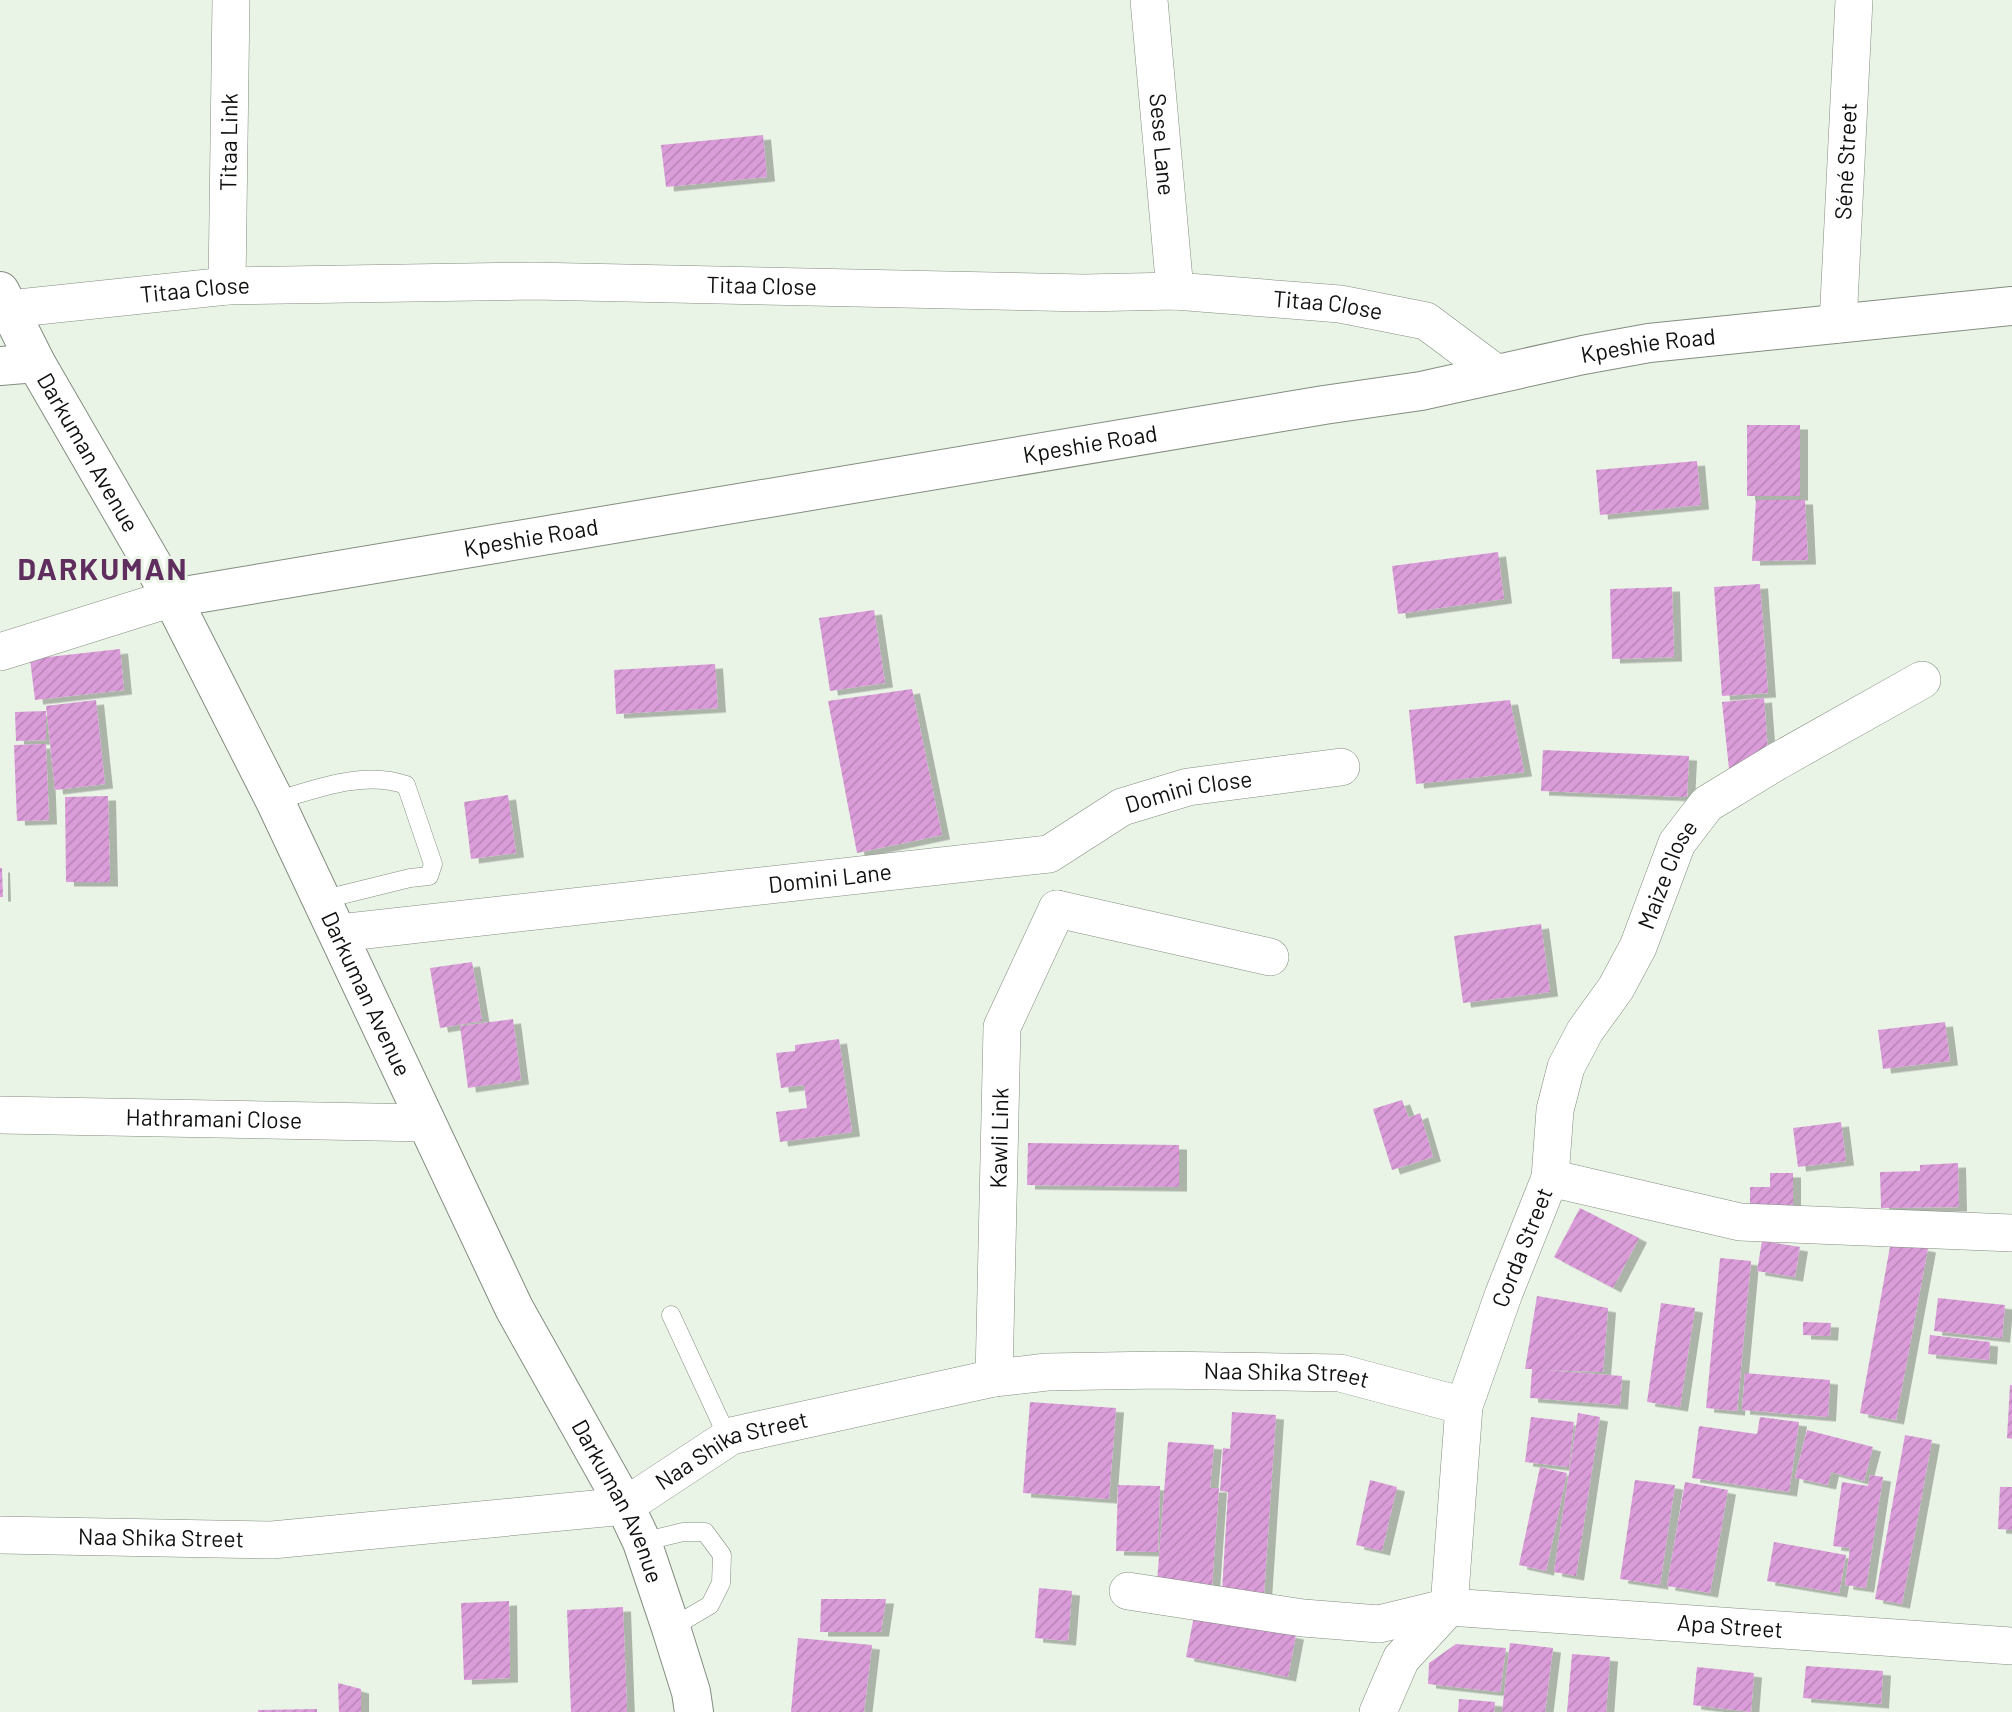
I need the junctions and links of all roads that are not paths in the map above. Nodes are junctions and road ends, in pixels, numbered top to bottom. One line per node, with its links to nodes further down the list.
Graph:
1 (231, 0): 4 (street, Titaa Link)
2 (1149, 0): 5 (street, Sese Lane)
3 (1854, 0): 8 (street, Séné Street)
4 (227, 286): 5 (street, Titaa Close); 6 (street, Titaa Close)
5 (1175, 291): 10 (street, Titaa Close)
6 (5, 300): 9 (street, Darkuman Avenue)
7 (2012, 306): 8 (street, Kpeshie Road)
8 (1838, 324): 10 (street, Kpeshie Road)
9 (18, 364): 11 (street, Darkuman Avenue)
10 (1497, 374): 11 (street, Kpeshie Road)
11 (172, 598): 12 (street); 15 (street, Darkuman Avenue)
12 (0, 652)
13 (1922, 680): 23 (street, Maize Close)
14 (1341, 767): 16 (street, Domini Close)
15 (275, 801): 17 (street, Darkuman Avenue); 17 (lane)
16 (1049, 854): 18 (street); 19 (street, Domini Lane)
17 (321, 900): 19 (street, Darkuman Avenue)
18 (1058, 909): 20 (street); 26 (street, Kawli Link)
19 (339, 933): 22 (street, Darkuman Avenue)
20 (1270, 957)
21 (0, 1115): 22 (street, Hathramani Close)
22 (427, 1123): 29 (street, Darkuman Avenue)
23 (1550, 1178): 24 (street, Corda Street); 27 (street, Corda Street)
24 (2012, 1233)
25 (671, 1315): 28 (lane)
26 (994, 1378): 27 (street, Naa Shika Street); 28 (street, Naa Shika Street)
27 (1464, 1406): 33 (street, Corda Street)
28 (727, 1438): 29 (street, Naa Shika Street)
29 (625, 1506): 30 (street, Naa Shika Street); 31 (street, Darkuman Avenue)
30 (0, 1535)
31 (642, 1542): 34 (street, Darkuman Avenue); 34 (lane)
32 (1128, 1591): 33 (street, Apa Street)
33 (1450, 1607): 35 (street, Apa Street); 37 (street)
34 (671, 1628): 36 (street, Darkuman Avenue)
35 (2012, 1646)
36 (694, 1712)
37 (1378, 1712)

